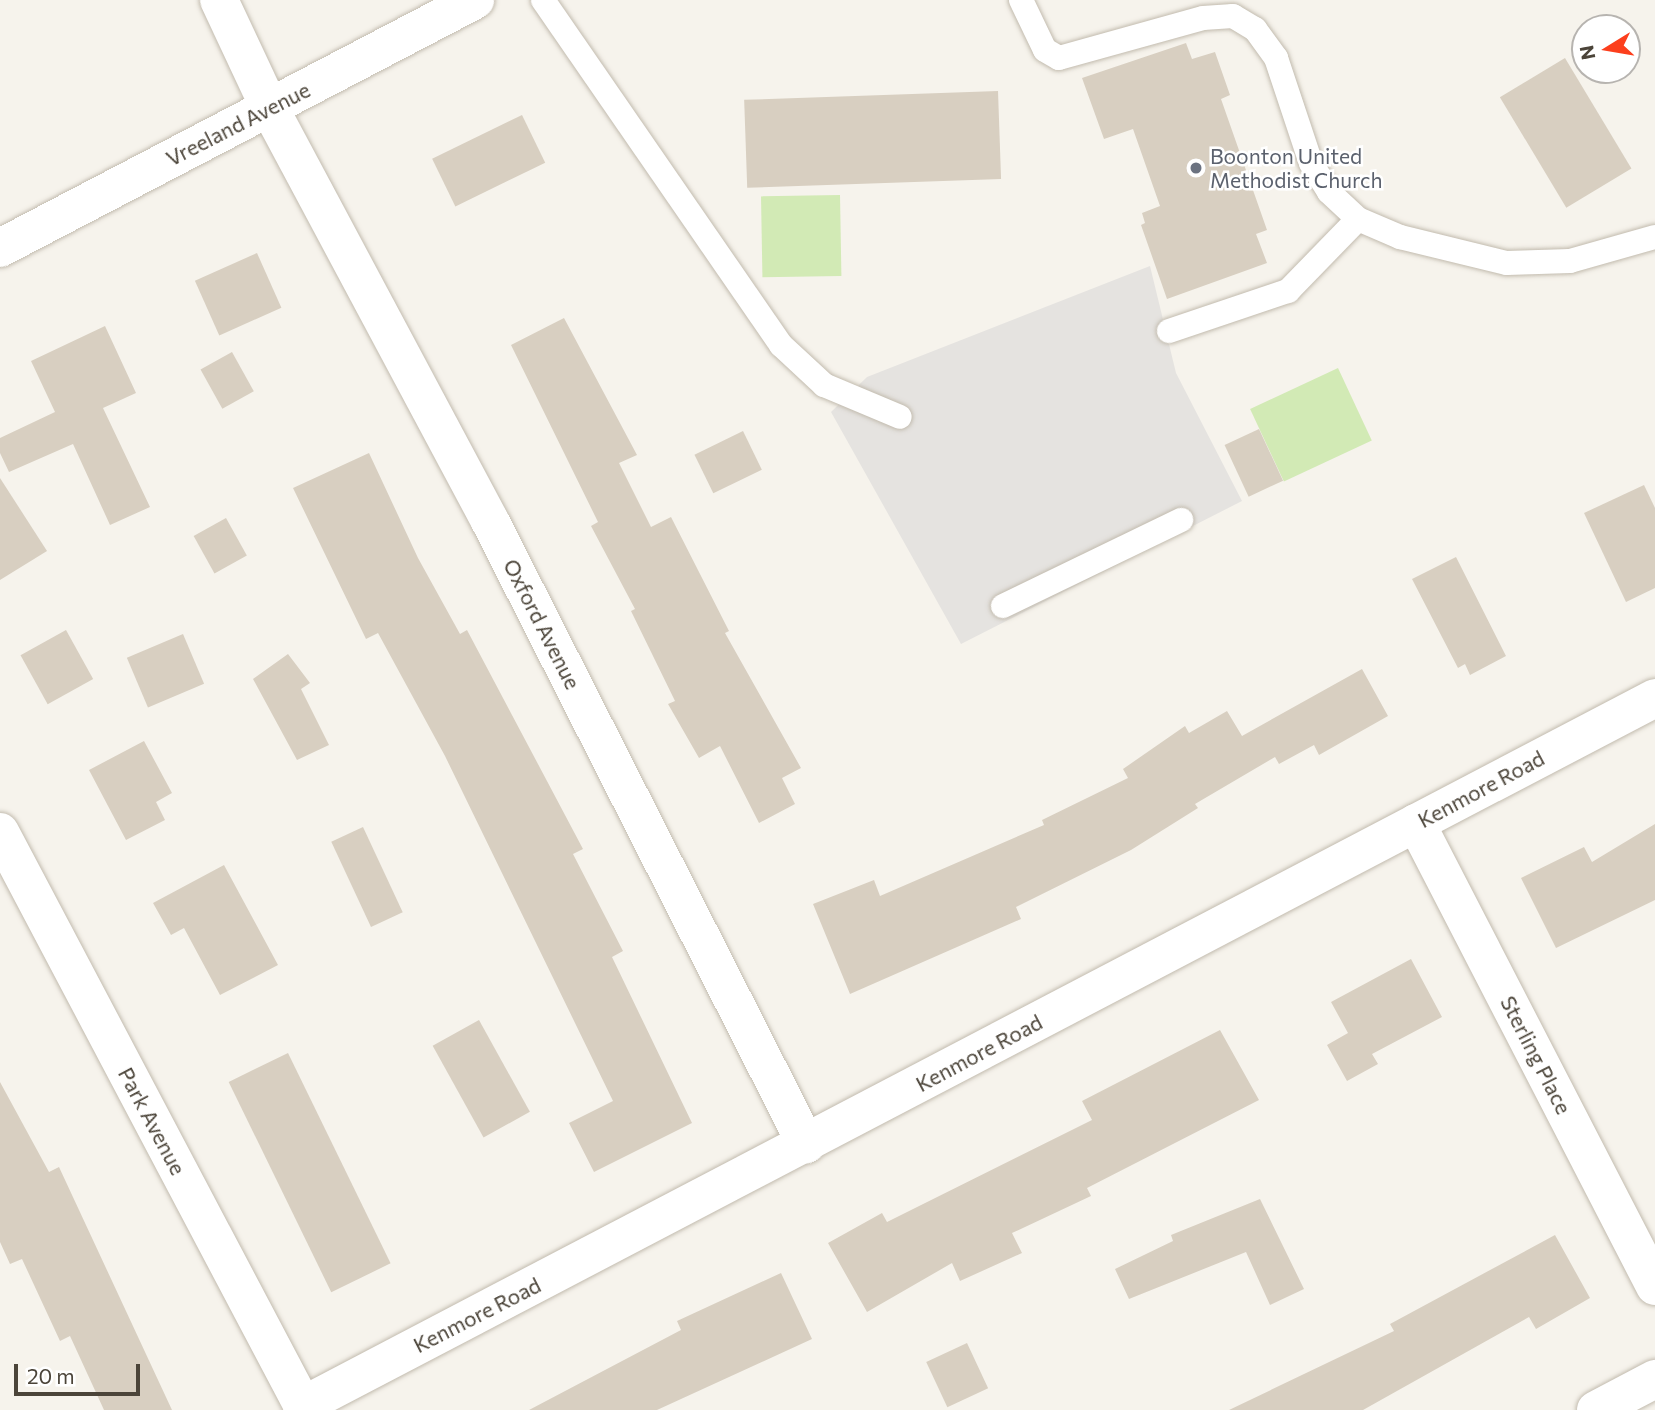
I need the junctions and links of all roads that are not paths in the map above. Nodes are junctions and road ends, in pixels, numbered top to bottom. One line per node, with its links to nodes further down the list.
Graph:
1 (219, 0): 5 (street, Oxford Avenue)
2 (475, 0): 5 (street, Vreeland Avenue)
3 (543, 0): 10 (lane)
4 (1021, 0): 6 (lane)
5 (270, 108): 8 (street, Vreeland Avenue); 16 (street, Oxford Avenue)
6 (1358, 219): 7 (lane); 9 (lane)
7 (1655, 237)
8 (0, 248)
9 (1169, 331)
10 (900, 417)
11 (1181, 520): 12 (lane)
12 (1003, 606)
13 (1655, 698): 14 (street, Kenmore Road)
14 (1416, 823): 16 (street, Kenmore Road); 17 (street, Sterling Place)
15 (0, 832): 19 (street, Park Avenue)
16 (806, 1144): 19 (street, Kenmore Road)
17 (1655, 1286)
18 (1655, 1379): 20 (street)
19 (303, 1408)
20 (1597, 1410)

